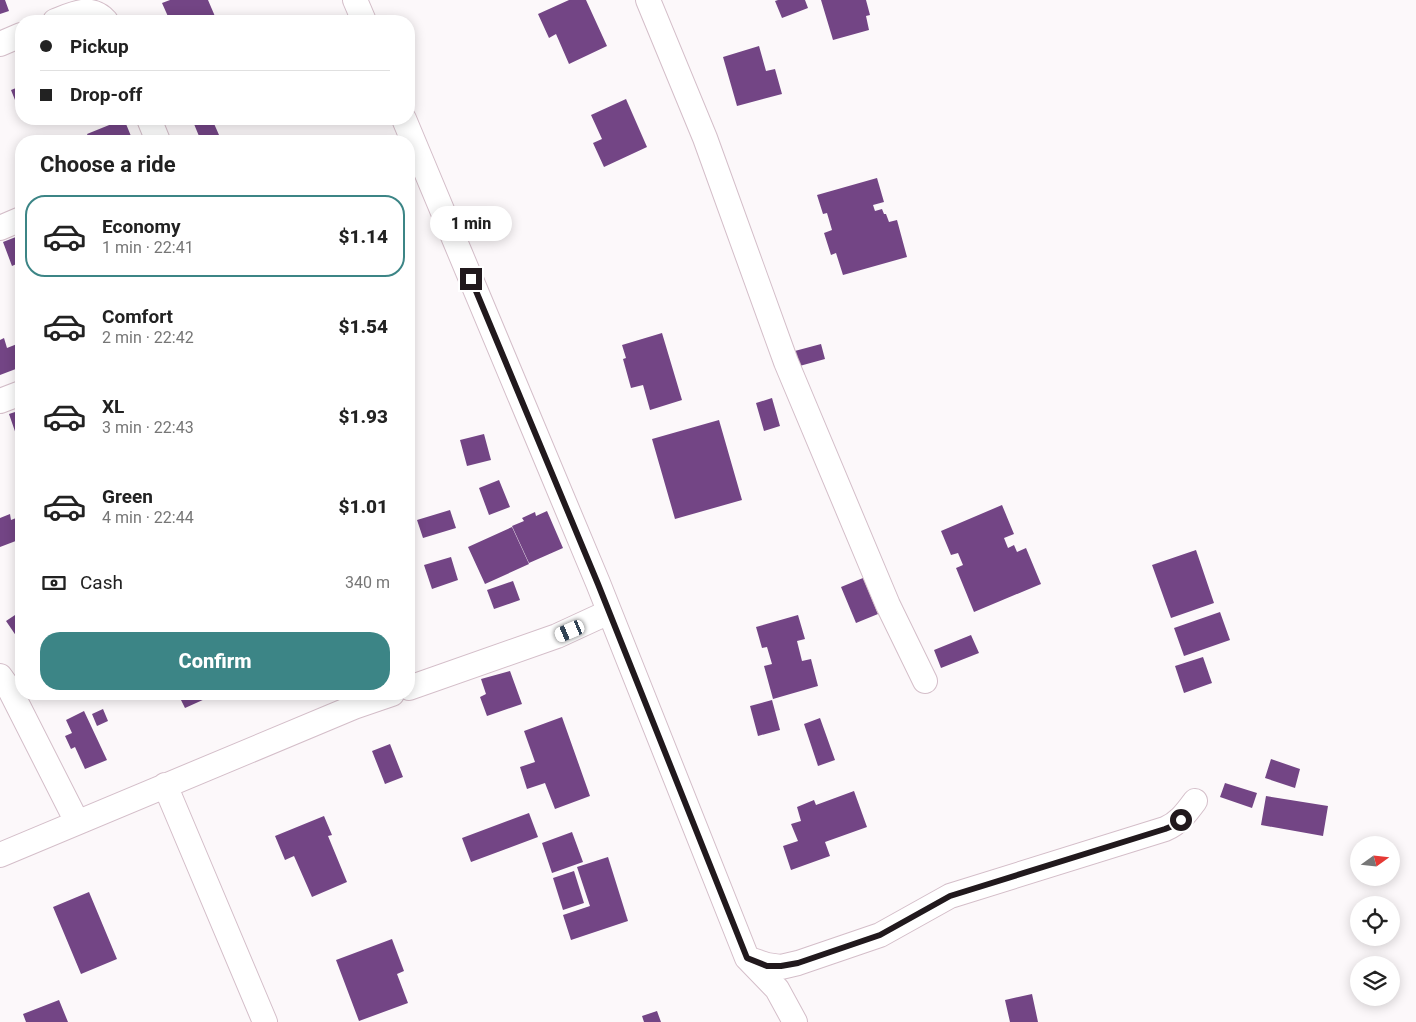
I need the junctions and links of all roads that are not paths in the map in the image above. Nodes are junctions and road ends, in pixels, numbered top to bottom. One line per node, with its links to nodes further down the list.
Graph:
1 (355, 0): 5 (street)
2 (648, 0): 15 (street)
3 (71, 15): 4 (street)
4 (101, 15)
5 (361, 15)
6 (15, 38): 7 (street)
7 (0, 44)
8 (415, 145): 13 (street)
9 (15, 222): 10 (street)
10 (0, 228)
11 (15, 395): 12 (street)
12 (0, 401)
13 (609, 612): 16 (street); 24 (street)
14 (0, 676): 18 (street)
15 (926, 682)
16 (415, 686)
17 (15, 700): 22 (street)
18 (15, 700)
19 (374, 700): 20 (street)
20 (165, 785): 22 (street); 25 (street)
21 (1195, 802): 24 (street)
22 (77, 822): 23 (street)
23 (0, 855)
24 (747, 958): 26 (street)
25 (265, 1022)
26 (795, 1022)

